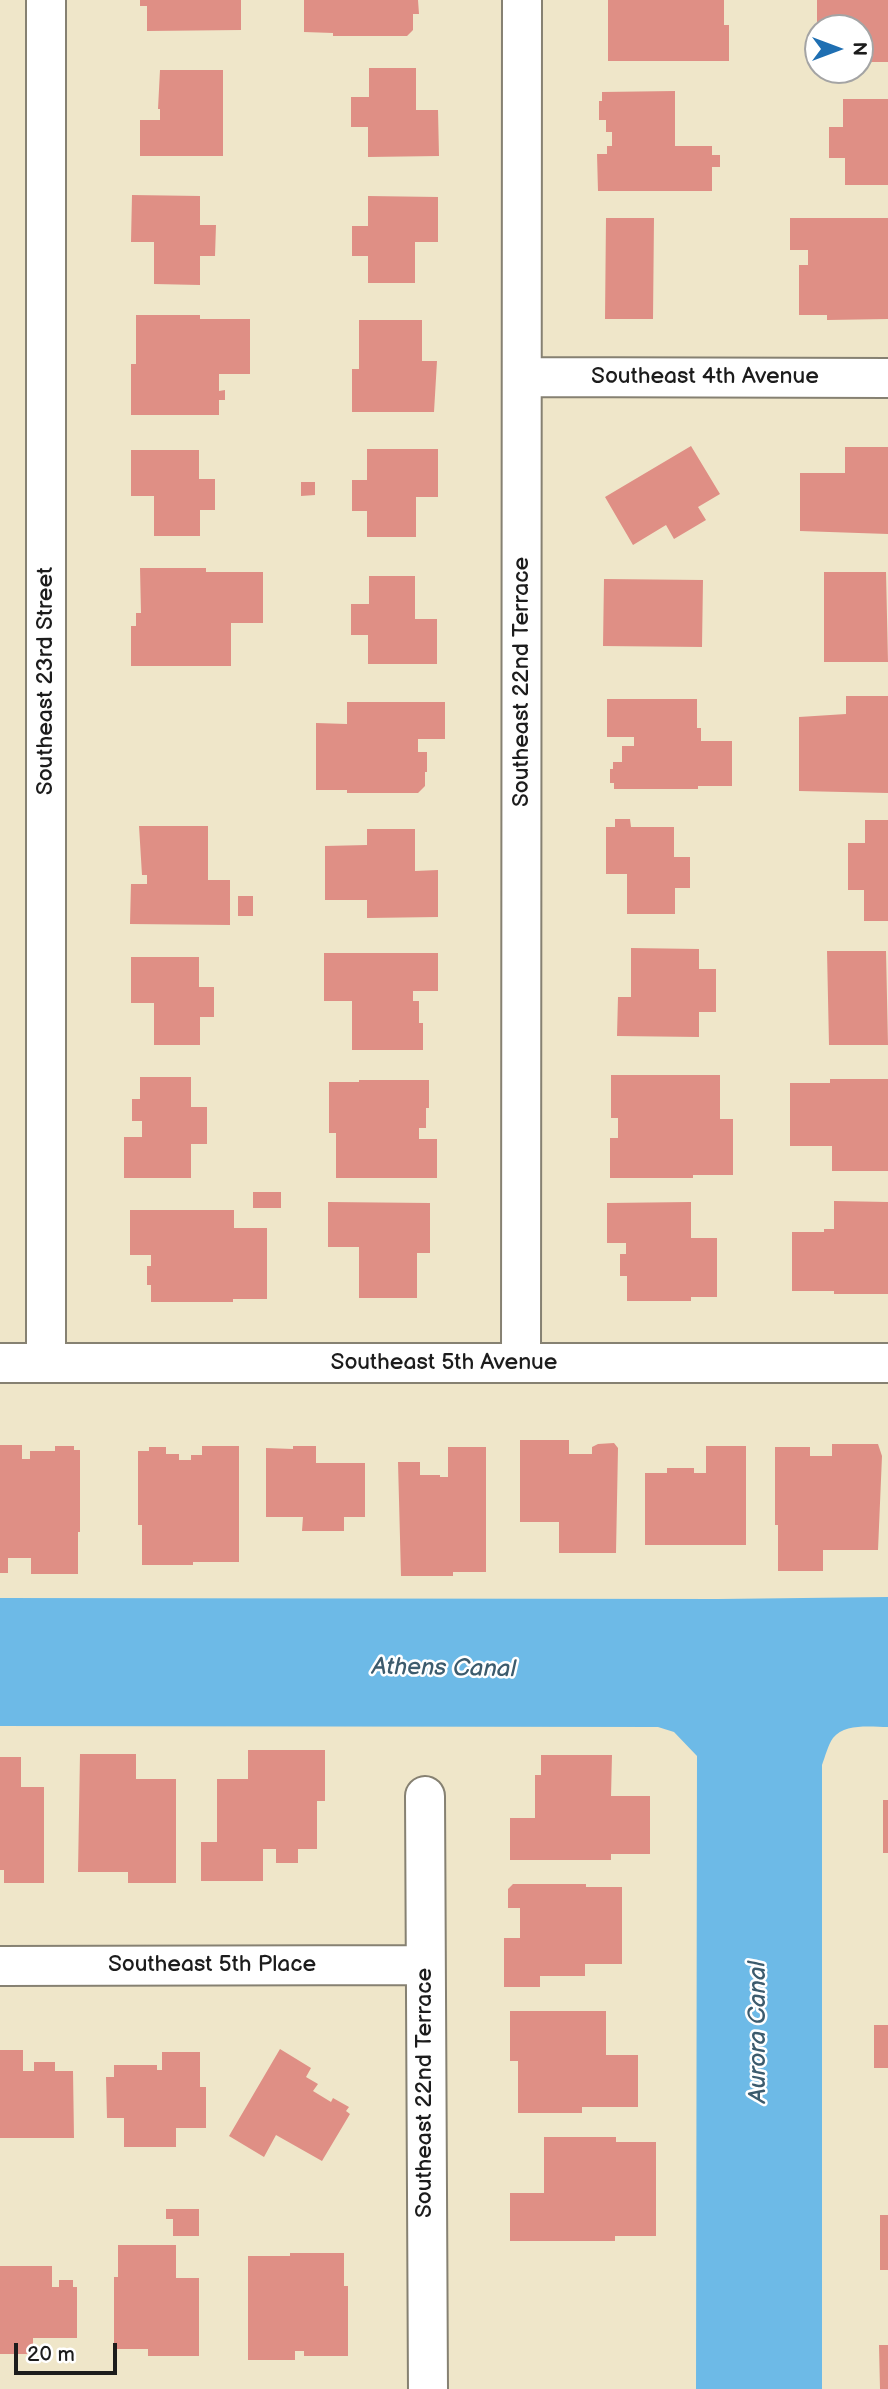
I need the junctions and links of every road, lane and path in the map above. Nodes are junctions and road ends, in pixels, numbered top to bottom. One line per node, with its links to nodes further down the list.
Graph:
1 (46, 0): 6 (street, Southeast 23rd Street)
2 (522, 0): 3 (street, Southeast 22nd Terrace)
3 (522, 377): 4 (street, Southeast 4th Avenue); 7 (street, Southeast 22nd Terrace)
4 (888, 377)
5 (0, 1363): 6 (street, Southeast 5th Avenue)
6 (46, 1363): 7 (street, Southeast 5th Avenue)
7 (521, 1363): 8 (street, Southeast 5th Avenue)
8 (888, 1363)
9 (425, 1796): 10 (street, Southeast 22nd Terrace)
10 (425, 1965): 11 (street, Southeast 5th Place); 12 (street, Southeast 22nd Terrace)
11 (0, 1966)
12 (428, 2389)

